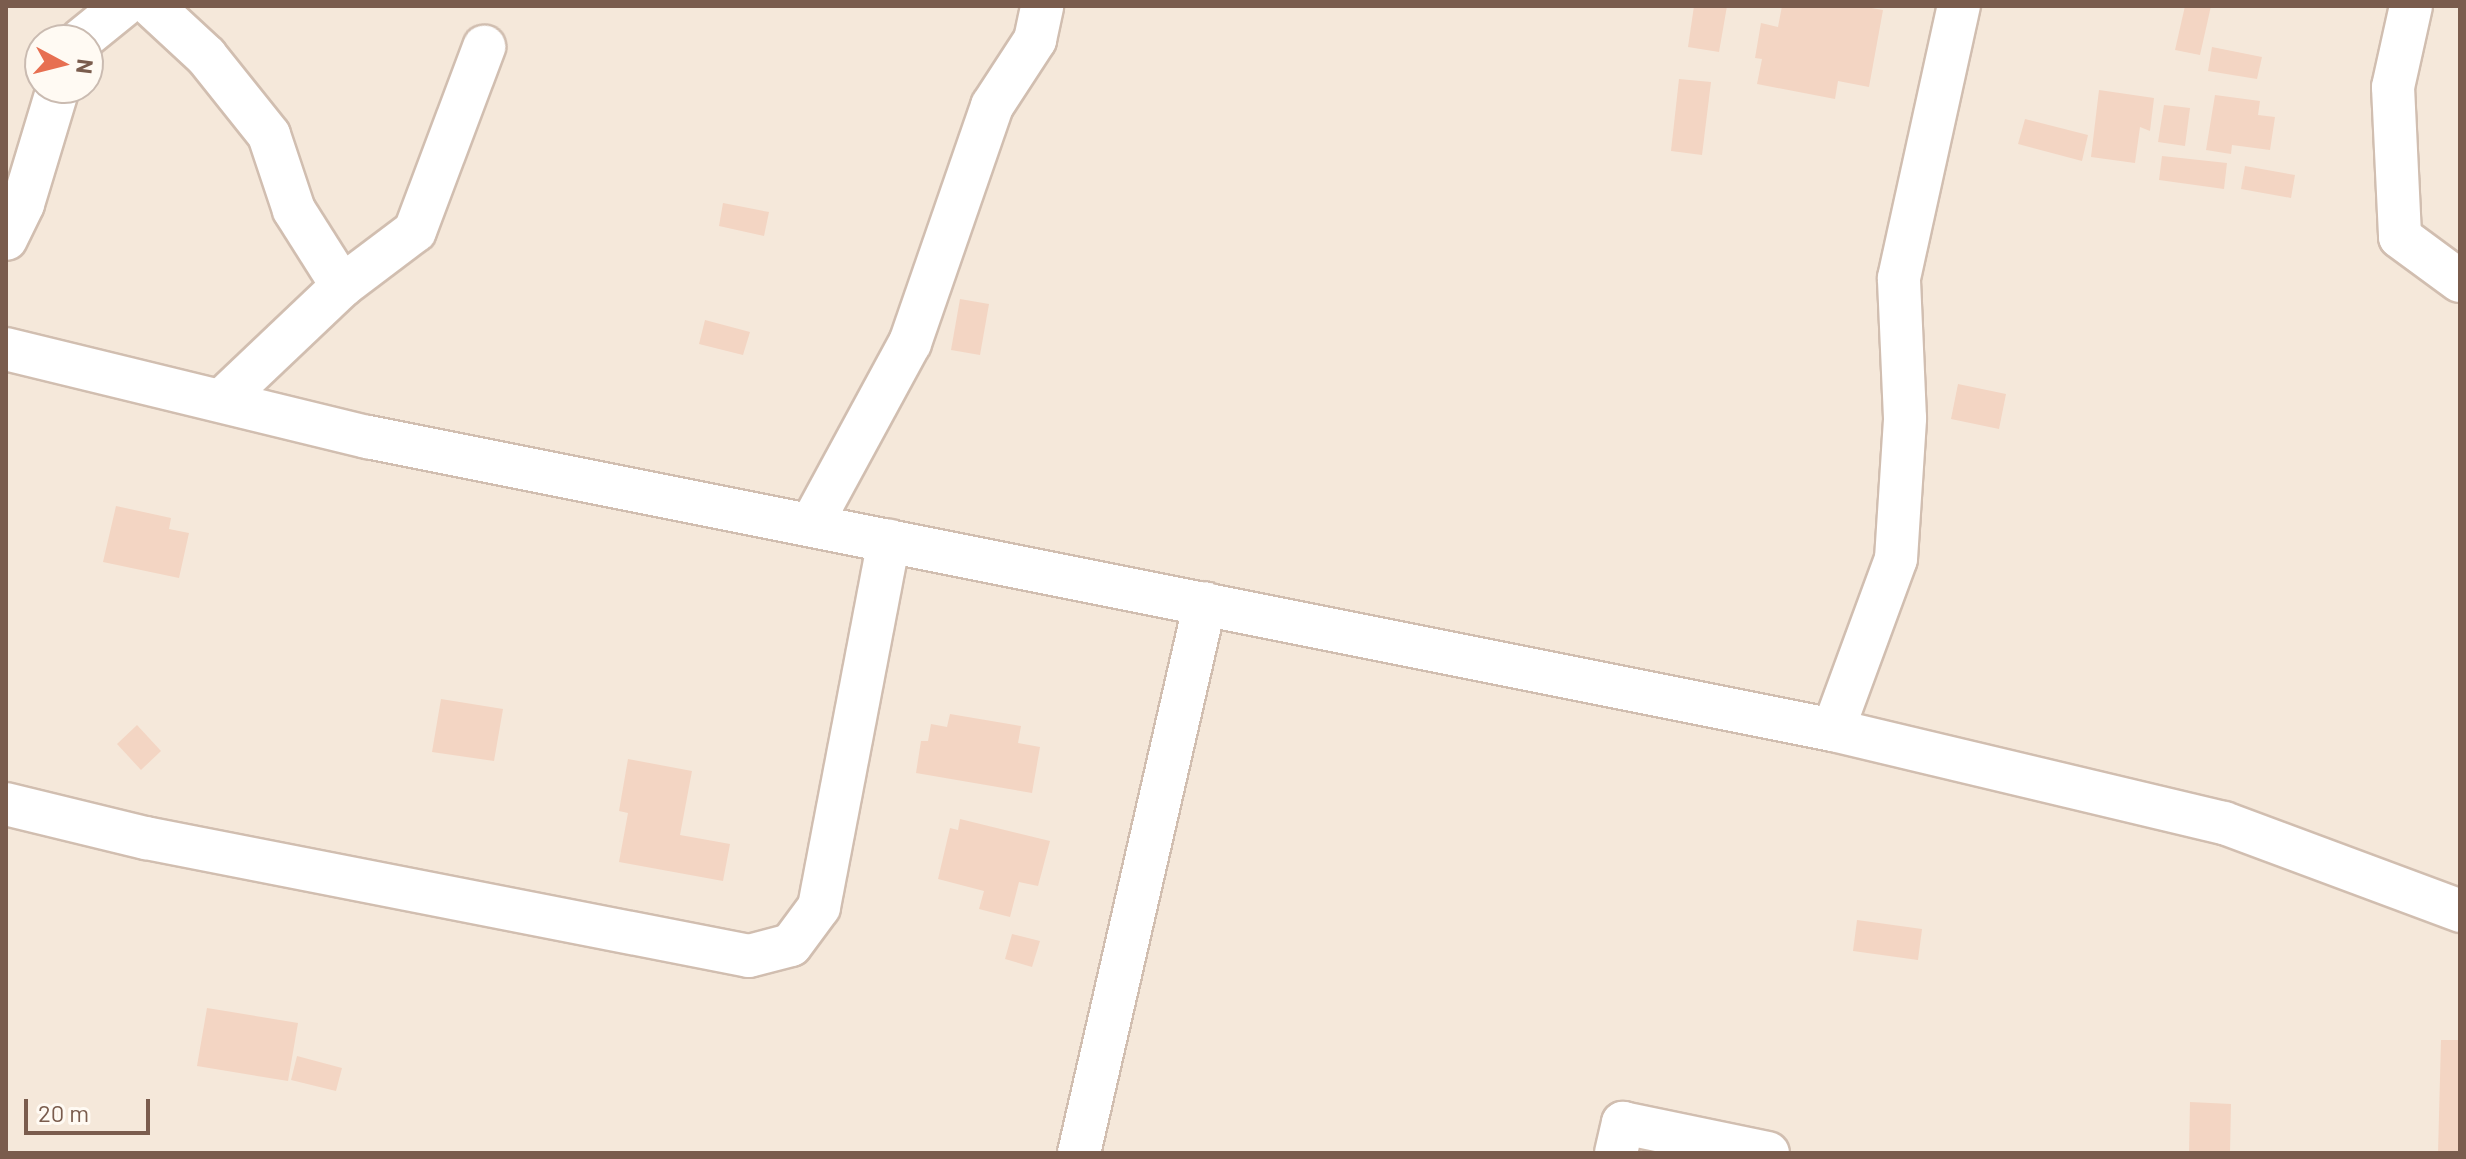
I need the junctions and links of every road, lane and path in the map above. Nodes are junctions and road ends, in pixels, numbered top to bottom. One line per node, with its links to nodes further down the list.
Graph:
1 (123, 6): 6 (street)
2 (152, 6): 11 (street)
3 (1042, 6): 14 (street)
4 (1959, 6): 17 (street)
5 (2411, 6): 10 (street)
6 (101, 24)
7 (484, 47): 11 (street)
8 (53, 104): 9 (street)
9 (6, 239)
10 (2460, 281)
11 (342, 286): 13 (street)
12 (6, 349): 13 (street)
13 (222, 400): 14 (street)
14 (811, 525): 15 (street)
15 (889, 541): 16 (street); 18 (street)
16 (1205, 603): 17 (street); 20 (street)
17 (1833, 730): 19 (street)
18 (6, 804)
19 (2460, 911)
20 (1079, 1153)
21 (1616, 1153): 22 (street)
22 (1768, 1153)

